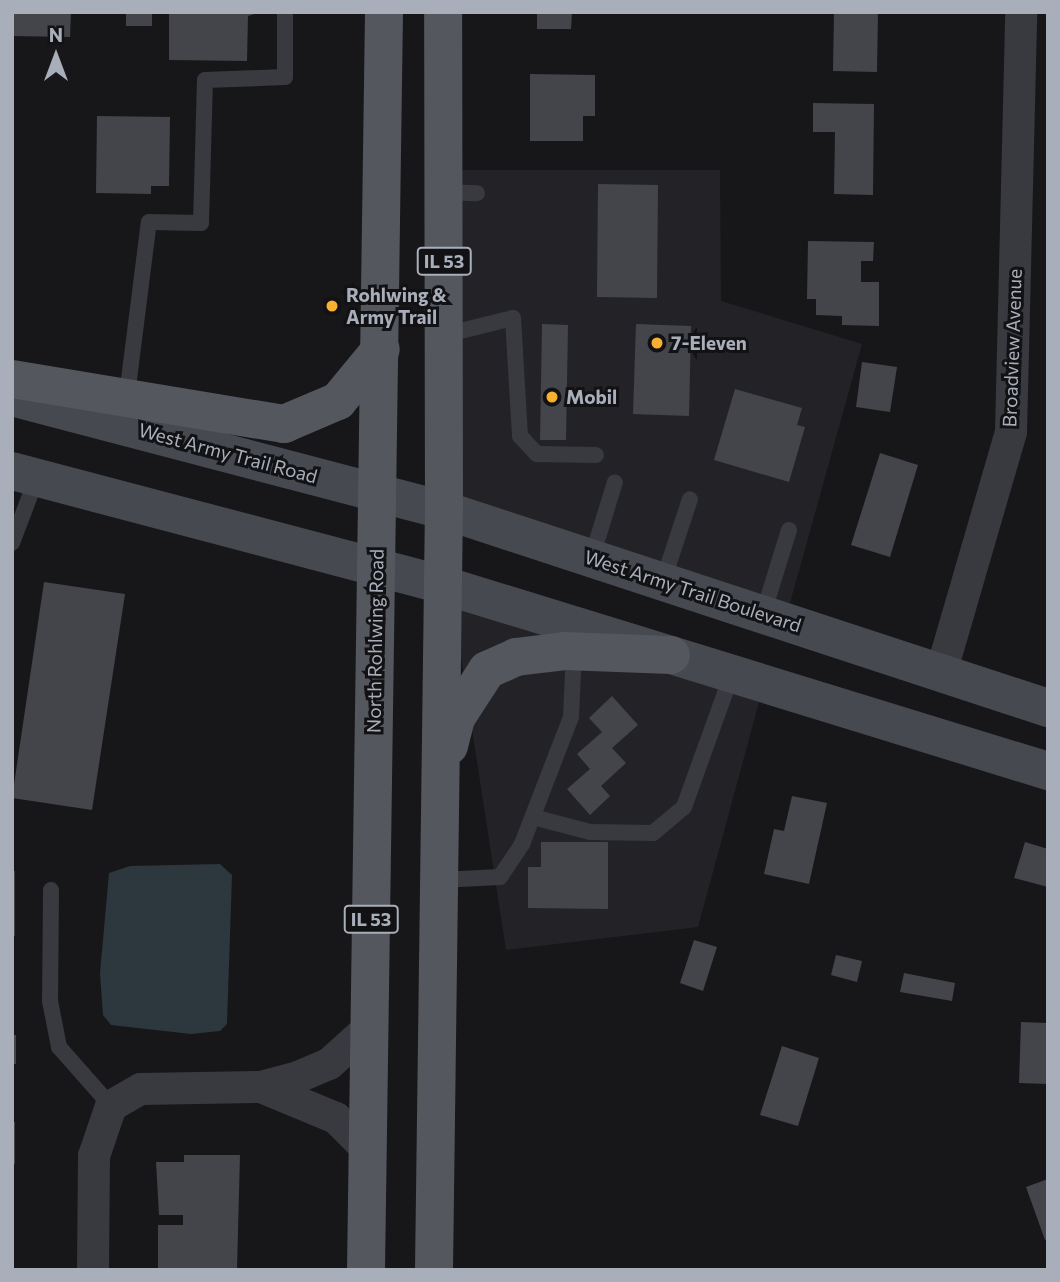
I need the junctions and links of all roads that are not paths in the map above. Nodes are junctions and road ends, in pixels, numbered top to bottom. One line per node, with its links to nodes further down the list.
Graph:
1 (285, 12): 8 (lane)
2 (384, 12): 6 (main road, North Rohlwing Road / IL 53)
3 (443, 12): 5 (main road, IL 53)
4 (1021, 12): 25 (street, Broadview Avenue)
5 (444, 335): 10 (lane); 15 (main road, IL 53)
6 (381, 349): 8 (main road); 13 (main road, North Rohlwing Road / IL 53)
7 (12, 379): 8 (main road)
8 (127, 395)
9 (12, 397): 13 (main road, West Army Trail Road)
10 (596, 455)
11 (25, 474): 17 (lane); 19 (main road)
12 (615, 482): 18 (lane)
13 (376, 492): 15 (main road, West Army Trail Road); 19 (main road, North Rohlwing Road / IL 53)
14 (690, 499): 20 (lane)
15 (444, 510): 18 (main road, West Army Trail Boulevard); 21 (main road, IL 53)
16 (789, 530): 22 (lane)
17 (12, 543)
18 (592, 557): 20 (main road, West Army Trail Boulevard)
19 (377, 567): 21 (main road); 33 (main road, North Rohlwing Road / IL 53)
20 (663, 581): 22 (main road, West Army Trail Boulevard)
21 (443, 585): 24 (main road); 29 (main road, IL 53)
22 (763, 614): 25 (main road, West Army Trail Boulevard)
23 (574, 651): 24 (main road); 29 (main road); 30 (lane)
24 (671, 655): 26 (main road)
25 (941, 673): 27 (main road, West Army Trail Boulevard)
26 (732, 674): 28 (main road); 30 (lane)
27 (1048, 708)
28 (1048, 771)
29 (440, 783): 31 (main road, IL 53)
30 (533, 817): 31 (lane)
31 (439, 880): 39 (main road, IL 53)
32 (51, 890): 35 (lane)
33 (369, 1028): 34 (street); 36 (main road, North Rohlwing Road / IL 53)
34 (261, 1087): 35 (street); 36 (street)
35 (111, 1105): 37 (street)
36 (366, 1148): 38 (main road, North Rohlwing Road / IL 53)
37 (93, 1270)
38 (366, 1270)
39 (435, 1270)

